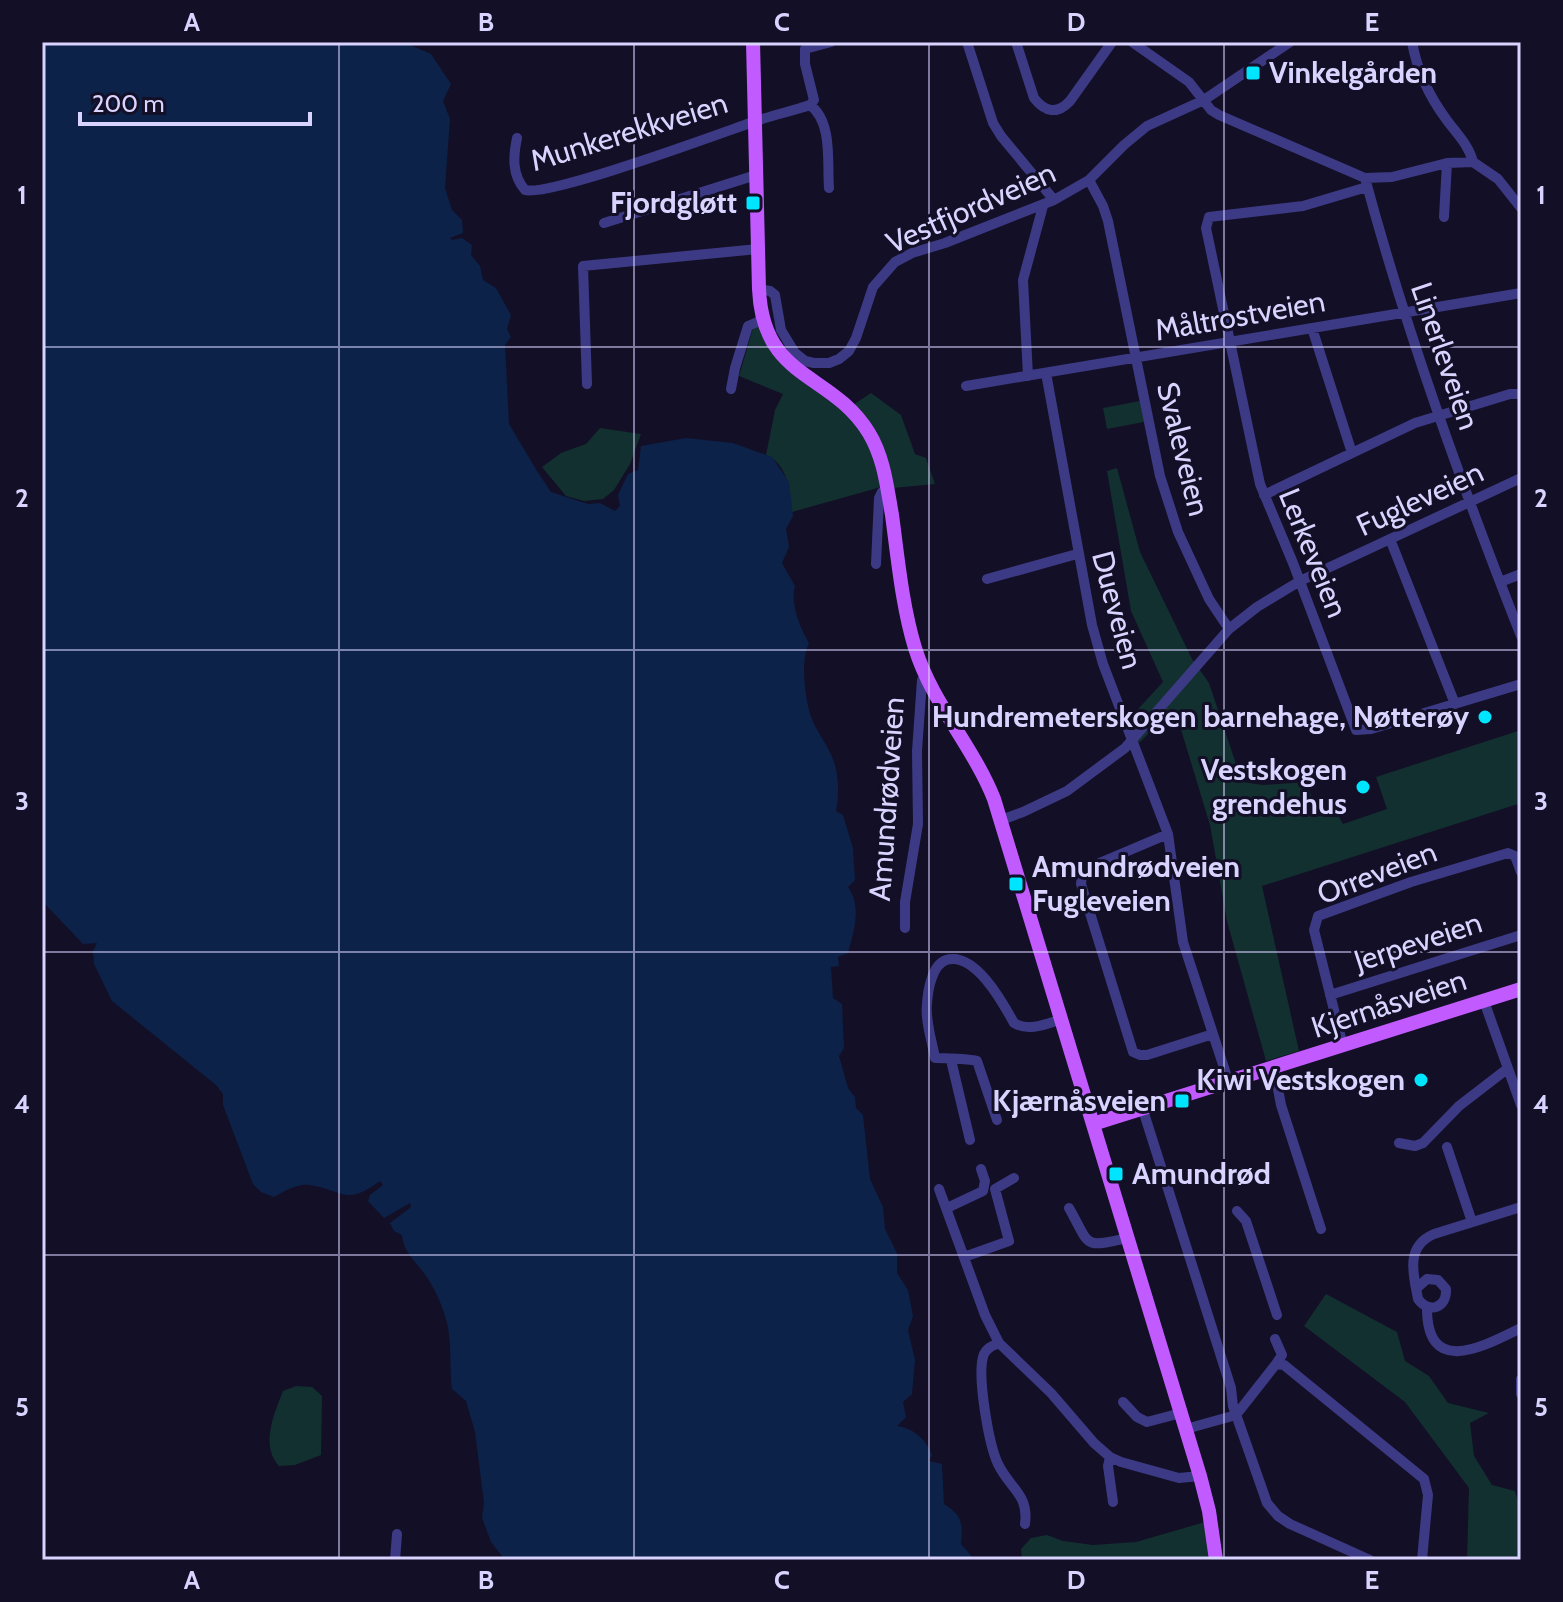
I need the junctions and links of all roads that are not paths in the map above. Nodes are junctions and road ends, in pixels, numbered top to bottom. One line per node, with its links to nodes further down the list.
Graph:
1 (753, 42): 11 (main road, Munkerekkveien)
2 (831, 42): 10 (street)
3 (967, 42): 21 (street)
4 (1016, 42): 5 (street)
5 (1112, 42)
6 (1132, 42): 9 (street)
7 (1290, 42): 9 (street, Vestfjordveien)
8 (1412, 42): 13 (street)
9 (1204, 100): 15 (street); 17 (street, Vestfjordveien)
10 (810, 105): 11 (street, Munkerekkveien); 19 (street)
11 (755, 121): 12 (street, Munkerekkveien); 16 (main road, Munkerekkveien)
12 (517, 138)
13 (1473, 162): 14 (street); 23 (street)
14 (1447, 163): 18 (street); 24 (street)
15 (1351, 173): 18 (street); 20 (street)
16 (756, 175): 25 (street); 26 (main road, Munkerekkveien)
17 (1089, 180): 21 (street, Vestfjordveien); 33 (street, Svaleveien)
18 (1366, 182): 20 (street); 29 (street, Linerleveien)
19 (829, 188)
20 (1352, 192): 32 (street, Lerkeveien)
21 (1054, 200): 22 (street, Vestfjordveien)
22 (1043, 206): 27 (street, Vestfjordveien); 35 (street)
23 (1521, 208)
24 (1444, 217)
25 (604, 223)
26 (758, 249): 27 (main road, Munkerekkveien); 36 (street)
27 (759, 289): 30 (main road, Amundrødveien)
28 (1521, 293): 29 (street, Måltrostveien)
29 (1404, 313): 31 (street, Måltrostveien); 40 (street, Linerleveien)
30 (762, 320): 38 (street); 43 (main road, Amundrødveien)
31 (1312, 328): 32 (street, Måltrostveien); 41 (street)
32 (1231, 342): 33 (street, Måltrostveien); 44 (street, Lerkeveien)
33 (1136, 358): 34 (street, Måltrostveien); 53 (street, Svaleveien)
34 (1046, 373): 35 (street, Måltrostveien); 47 (street, Dueveien)
35 (1028, 376): 37 (street, Måltrostveien)
36 (587, 384)
37 (966, 386)
38 (731, 389)
39 (1521, 394): 40 (street)
40 (1437, 415): 41 (street); 45 (street, Linerleveien)
41 (1352, 453): 44 (street)
42 (1521, 478): 45 (street, Fugleveien)
43 (888, 490): 48 (street); 55 (main road, Amundrødveien)
44 (1264, 495): 51 (street, Lerkeveien)
45 (1471, 502): 46 (street, Fugleveien); 52 (street, Linerleveien)
46 (1390, 539): 51 (street, Fugleveien); 57 (street)
47 (1077, 554): 50 (street); 58 (street, Dueveien)
48 (876, 564)
49 (1521, 574): 52 (street)
50 (987, 579)
51 (1300, 581): 53 (street, Fugleveien); 57 (street, Lerkeveien)
52 (1500, 582): 54 (street, Linerleveien)
53 (1229, 629): 58 (street, Fugleveien)
54 (1521, 636)
55 (926, 675): 59 (main road, Amundrødveien); 62 (street, Amundrødveien)
56 (1521, 684): 57 (street, Lerkeveien)
57 (1455, 704)
58 (1133, 740): 59 (street, Fugleveien); 60 (street, Dueveien)
59 (1001, 820): 67 (main road, Amundrødveien)
60 (1168, 834): 68 (street, Dueveien); 68 (street)
61 (1521, 872): 65 (street, Orreveien)
62 (905, 928)
63 (1521, 935): 65 (street, Jerpeveien)
64 (1521, 989): 66 (main road, Kjernåsveien)
65 (1330, 995): 69 (street, Orreveien)
66 (1484, 1001): 69 (main road, Kjernåsveien); 72 (street)
67 (1062, 1019): 70 (street); 77 (main road, Amundrødveien)
68 (1213, 1034): 73 (street, Dueveien)
69 (1343, 1046): 71 (main road, Kjernåsveien)
70 (951, 1060): 76 (street); 78 (street)
71 (1274, 1068): 73 (main road, Kjernåsveien); 89 (street)
72 (1507, 1069): 74 (street); 79 (street)
73 (1229, 1083): 75 (main road, Kjernåsveien)
74 (1521, 1105)
75 (1143, 1110): 77 (main road, Kjernåsveien); 103 (street)
76 (997, 1120)
77 (1093, 1124): 90 (main road, Amundrødveien)
78 (970, 1140)
79 (1399, 1143)
80 (1447, 1147): 88 (street)
81 (981, 1169): 85 (street)
82 (1014, 1178): 91 (street)
83 (939, 1189): 85 (street)
84 (1521, 1207): 88 (street)
85 (947, 1208): 91 (street)
86 (1069, 1208): 90 (street)
87 (1237, 1211): 94 (street)
88 (1472, 1222): 92 (street)
89 (1321, 1229)
90 (1128, 1238): 102 (main road, Amundrødveien)
91 (964, 1257): 97 (street)
92 (1418, 1287): 93 (street); 93 (street)
93 (1427, 1308): 95 (street)
94 (1277, 1315)
95 (1521, 1328)
96 (1275, 1339): 98 (street)
97 (999, 1343): 105 (street); 108 (street)
98 (1276, 1364): 103 (street); 113 (street)
99 (1521, 1379): 100 (street)
100 (1521, 1394)
101 (1123, 1402): 102 (street)
102 (1181, 1413): 104 (main road, Amundrødveien)
103 (1236, 1415): 104 (street); 112 (street)
104 (1186, 1429): 106 (main road, Amundrødveien)
105 (1110, 1457): 106 (street); 107 (street)
106 (1200, 1476): 111 (main road, Amundrødveien)
107 (1113, 1502)
108 (1025, 1524)
109 (397, 1534): 110 (street)
110 (395, 1560)
111 (1216, 1560)
112 (1370, 1560)
113 (1422, 1560)

